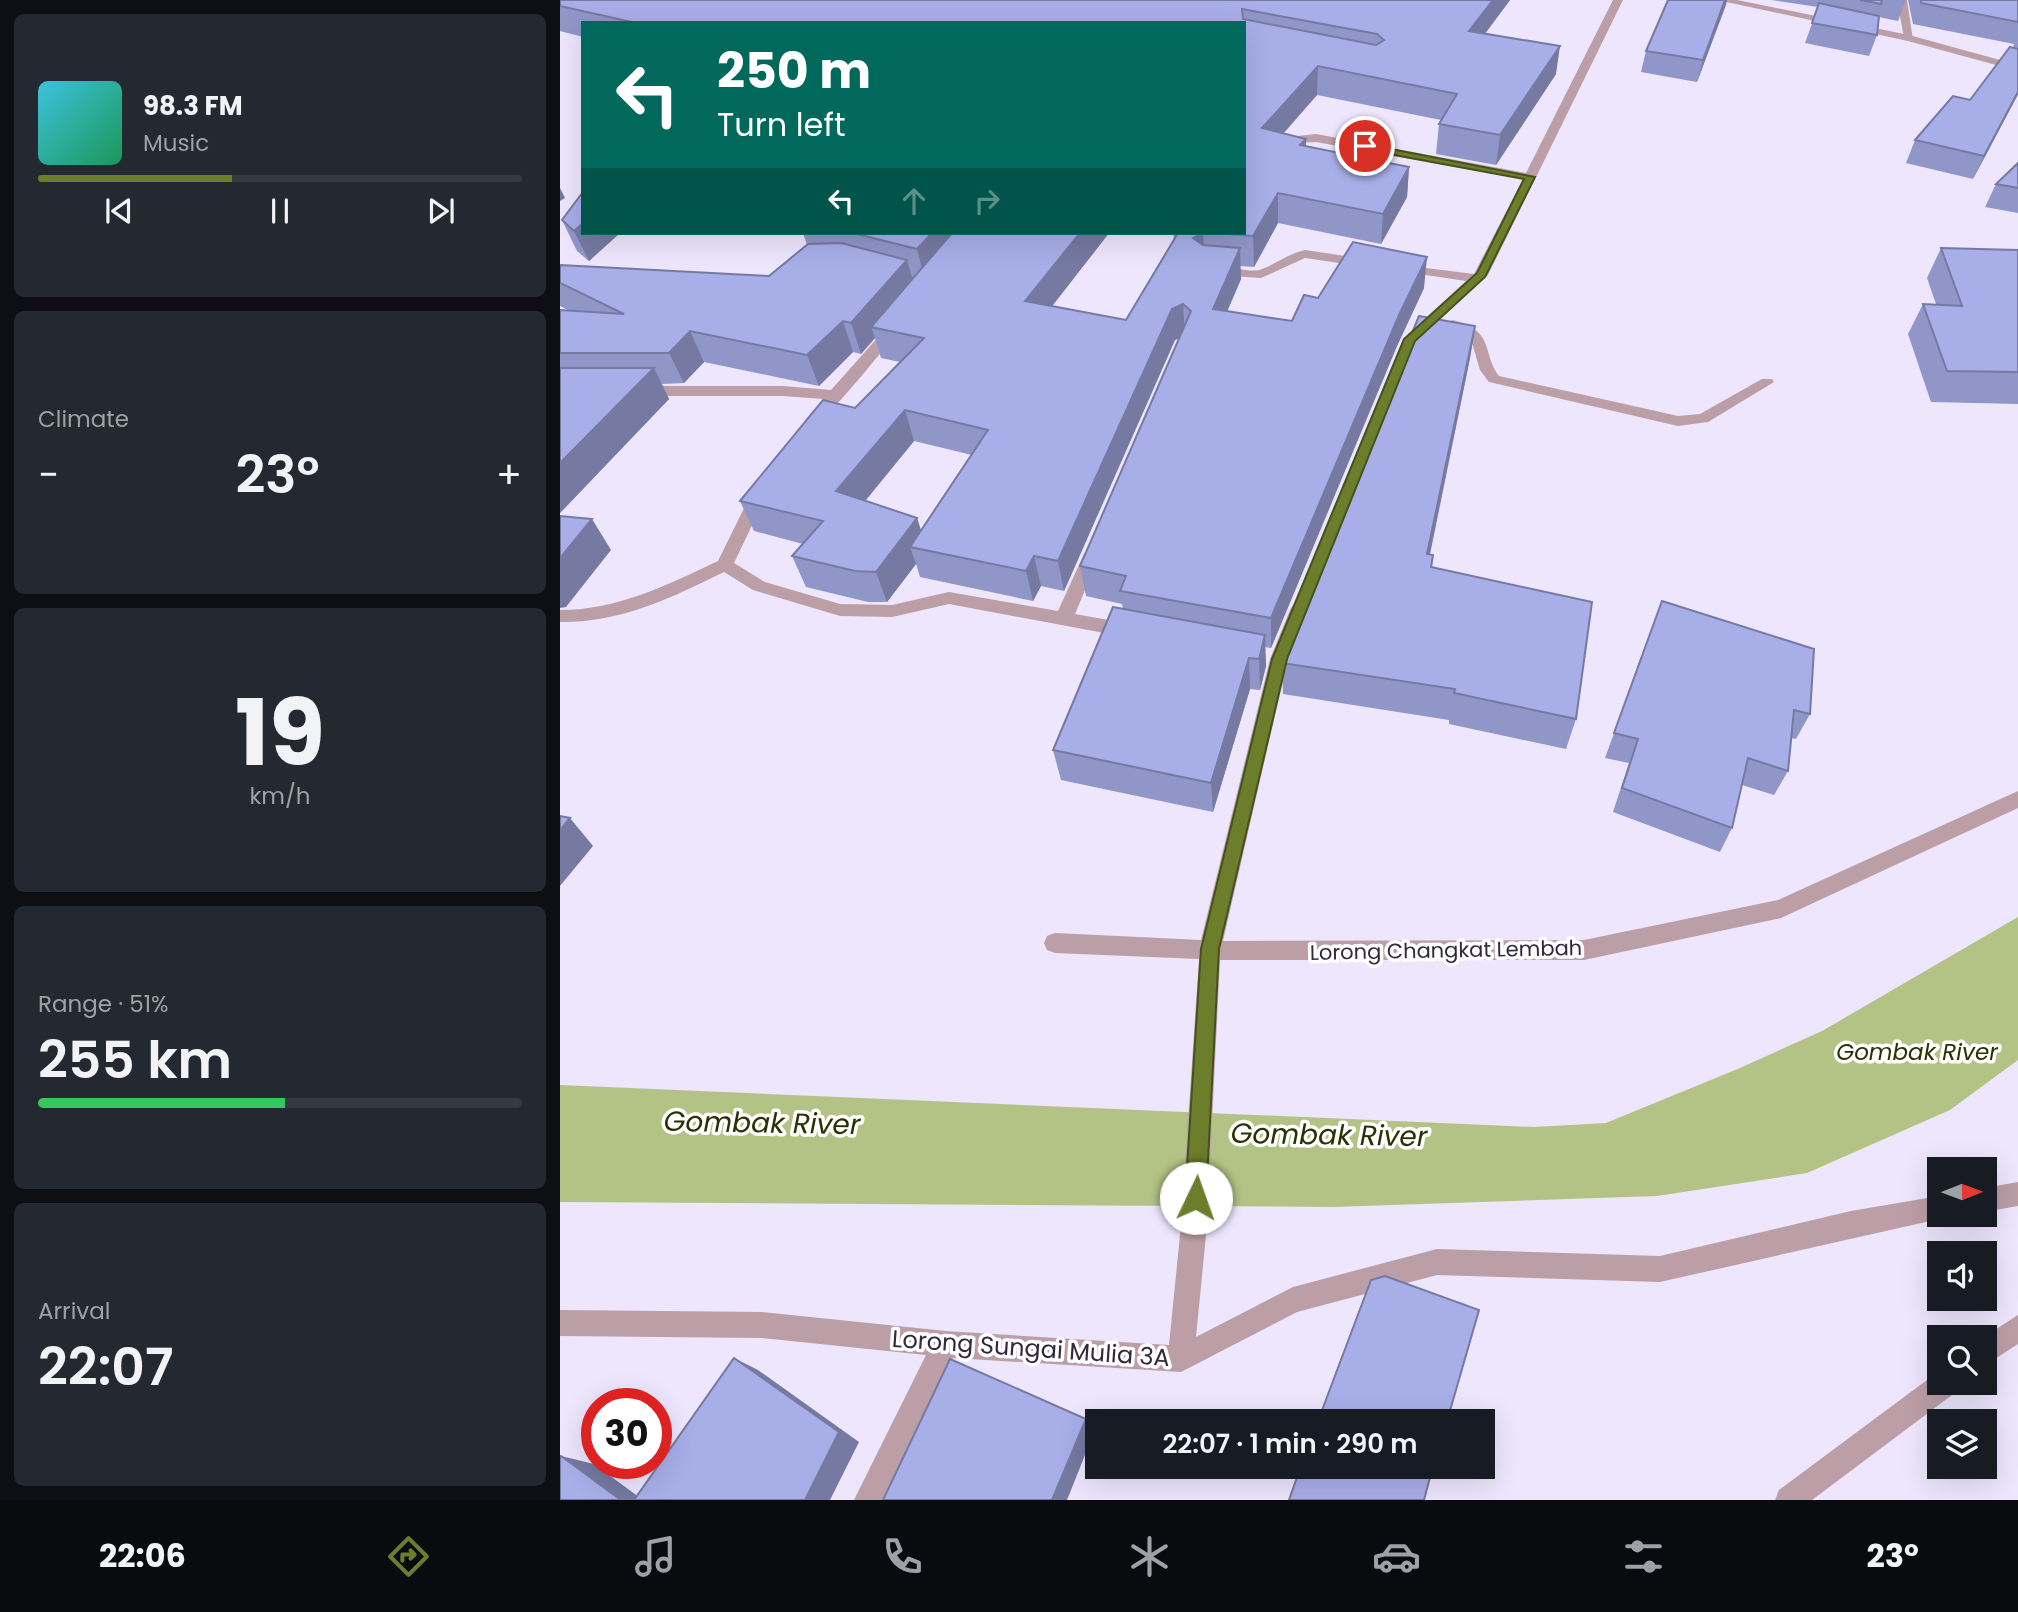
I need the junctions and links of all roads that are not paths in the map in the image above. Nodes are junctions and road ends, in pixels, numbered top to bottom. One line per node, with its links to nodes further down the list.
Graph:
1 (1618, 0): 8 (street)
2 (1722, 0): 4 (street)
3 (1902, 0): 5 (street)
4 (1771, 4): 5 (street)
5 (1909, 38): 6 (street)
6 (2018, 68)
7 (1283, 149): 8 (street)
8 (1530, 177): 10 (street)
9 (1205, 269): 10 (street)
10 (1477, 279): 11 (street)
11 (1436, 315): 13 (street); 14 (street)
12 (902, 318): 16 (street)
13 (1405, 352)
14 (1767, 382)
15 (624, 391): 16 (street)
16 (836, 395): 17 (street)
17 (802, 433)
18 (766, 482): 20 (street)
19 (1096, 543): 23 (street)
20 (725, 565): 22 (street); 23 (street)
21 (1305, 595): 27 (street)
22 (560, 616)
23 (1064, 619): 24 (street)
24 (1144, 634)
25 (2018, 799): 27 (street, Lorong Changkat Lembah)
26 (1055, 943): 27 (street, Lorong Changkat Lembah)
27 (1210, 949): 35 (street)
28 (2018, 1194): 29 (street)
29 (1997, 1198)
30 (1927, 1210): 35 (street, Lorong Sungai Mulia 3A)
31 (560, 1323): 34 (street, Lorong Sungai Mulia 3A)
32 (2018, 1328): 33 (street)
33 (1997, 1343)
34 (946, 1344): 35 (street, Lorong Sungai Mulia 3A); 37 (street)
35 (1181, 1359)
36 (1929, 1395): 38 (street)
37 (868, 1500)
38 (1789, 1500)

